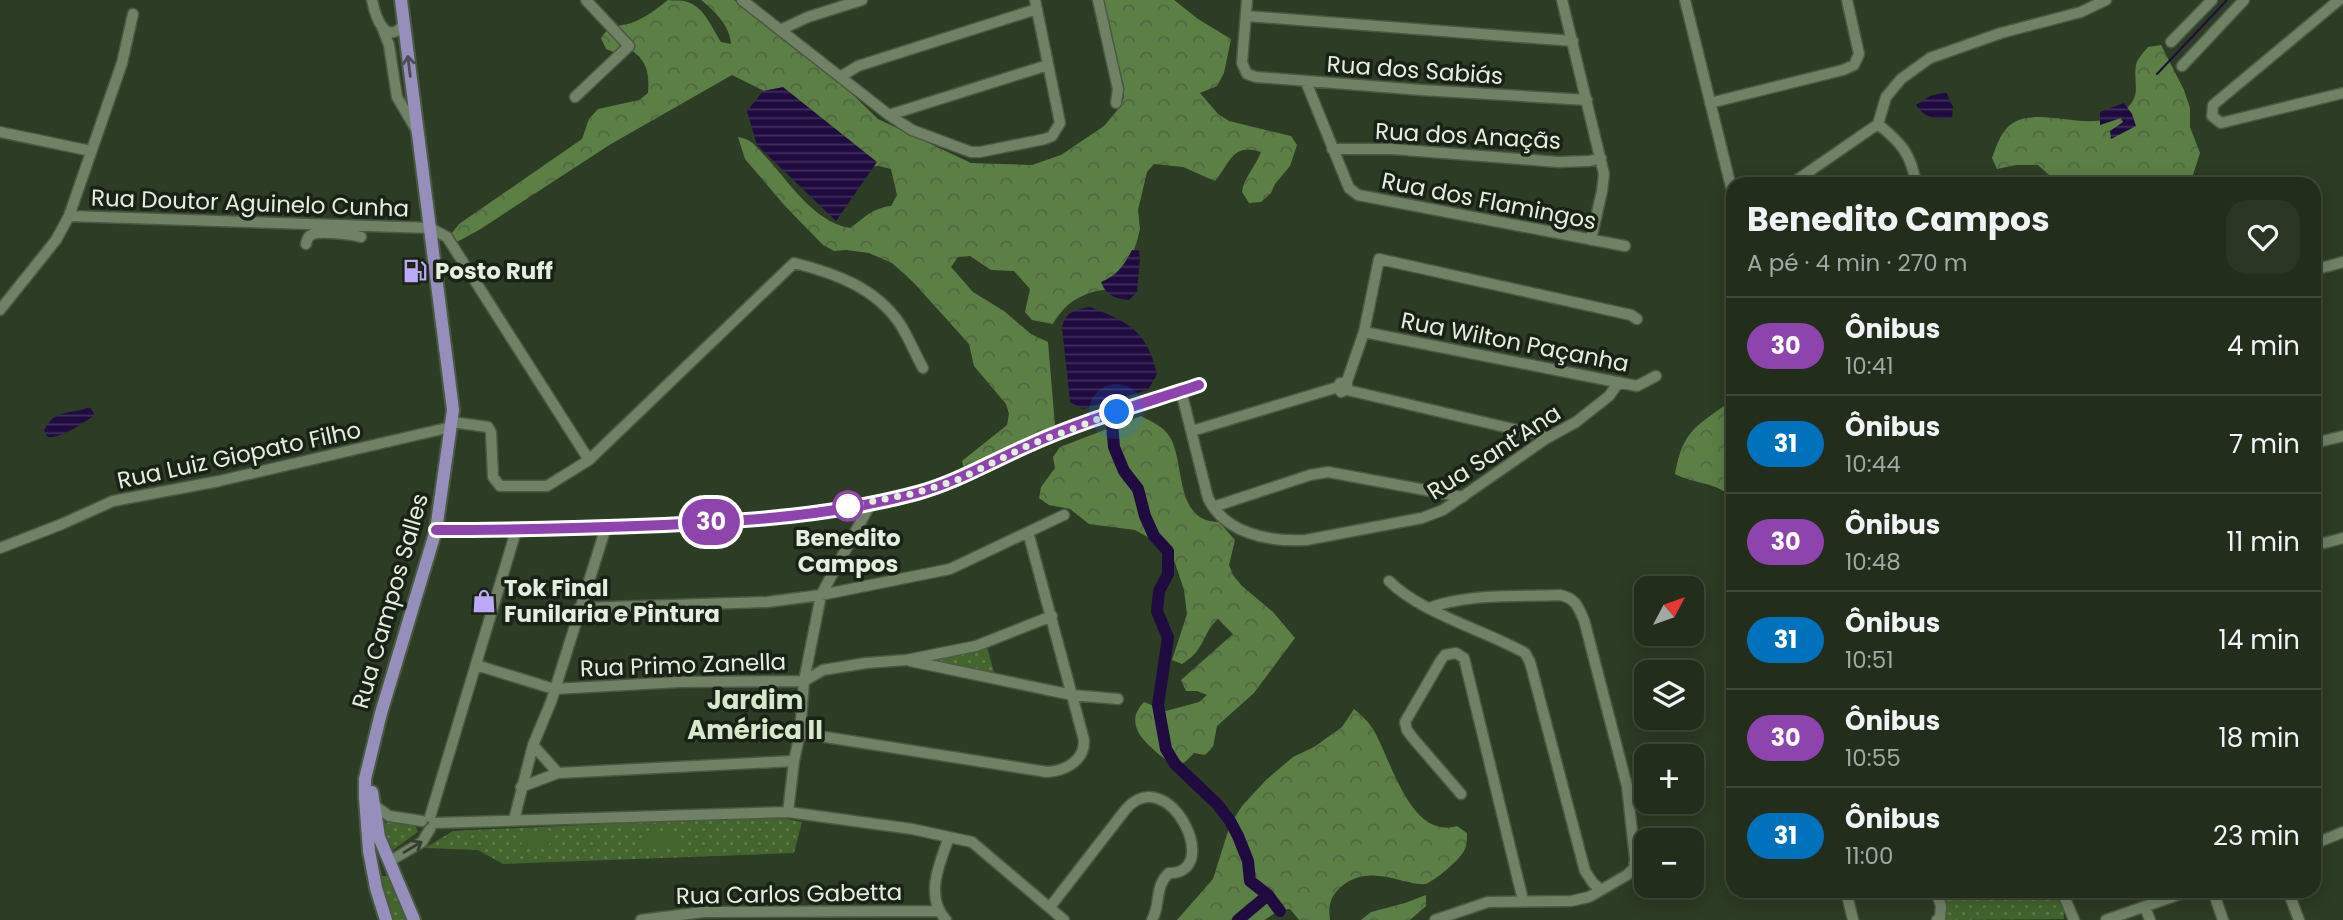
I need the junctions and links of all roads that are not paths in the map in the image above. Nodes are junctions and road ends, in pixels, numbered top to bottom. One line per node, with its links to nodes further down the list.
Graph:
1 (372, 0): 20 (street)
2 (401, 0): 19 (main road, Rua Campos Salles)
3 (586, 0): 29 (street)
4 (742, 0): 21 (street)
5 (862, 0): 15 (street)
6 (1098, 0): 31 (street)
7 (1247, 0): 18 (street)
8 (1562, 0): 22 (street)
9 (1685, 0): 32 (street)
10 (1847, 0): 32 (street)
11 (2106, 0): 34 (street)
12 (2212, 0): 23 (street)
13 (2244, 0): 25 (street)
14 (2339, 0): 28 (street)
15 (840, 3): 21 (street)
16 (1036, 4): 24 (street); 26 (street)
17 (134, 14): 38 (street)
18 (1245, 16): 22 (street); 27 (street, Rua dos Sabiás)
19 (404, 24): 20 (street); 36 (main road, Rua Campos Salles, one-way to 19)
20 (382, 27): 36 (street)
21 (780, 30): 26 (street)
22 (1573, 41): 30 (street)
23 (2171, 42)
24 (1048, 65): 33 (street); 33 (street)
25 (2182, 66)
26 (840, 77): 33 (street)
27 (1306, 82): 30 (street, Rua dos Sabiás); 37 (street)
28 (2343, 93)
29 (575, 97)
30 (1587, 100): 39 (street)
31 (1116, 103)
32 (1710, 103): 40 (street)
33 (889, 115)
34 (1878, 124): 41 (street); 42 (street)
35 (0, 132): 38 (street)
36 (418, 132): 44 (main road, Rua Campos Salles)
37 (1332, 149): 39 (street, Rua dos Anaçãs); 46 (street, Rua dos Flamingos)
38 (91, 151): 43 (street)
39 (1601, 158): 46 (street)
40 (1728, 177)
41 (1801, 177)
42 (1914, 177)
43 (69, 216): 44 (street, Rua Doutor Aguinelo Cunha); 51 (street)
44 (430, 228): 60 (main road, Rua Campos Salles); 67 (street)
45 (361, 237): 47 (street)
46 (1591, 240): 48 (street, Rua dos Flamingos)
47 (306, 244)
48 (1625, 246)
49 (2343, 262): 50 (street)
50 (2321, 268)
51 (0, 310)
52 (1637, 319): 53 (street)
53 (1364, 332): 56 (street, Rua Wilton Paçanha); 58 (street)
54 (923, 368): 67 (street)
55 (1656, 376): 56 (street, Rua Wilton Paçanha)
56 (1619, 382): 64 (street, Rua Sant’Ana)
57 (1199, 385): 59 (street)
58 (1343, 387): 61 (street); 62 (street)
59 (1181, 391): 61 (street); 69 (street)
60 (452, 424): 67 (street); 73 (main road, Rua Campos Salles); 78 (street, Rua Luiz Giopato Filho)
61 (1192, 431): 70 (street)
62 (1522, 431): 64 (street); 66 (street)
63 (2343, 436): 65 (street)
64 (1547, 438): 66 (street, Rua Sant’Ana)
65 (2321, 441)
66 (1534, 447): 68 (street, Rua Sant’Ana)
67 (589, 460)
68 (1463, 497): 70 (street); 70 (street, Rua Sant’Ana)
69 (870, 503): 72 (street); 80 (street)
70 (1213, 507)
71 (1064, 515): 75 (street)
72 (606, 527): 74 (street); 81 (street)
73 (436, 530): 74 (street); 93 (main road, Rua Campos Salles)
74 (516, 531): 85 (street)
75 (1028, 532): 80 (street); 83 (street)
76 (2343, 538): 77 (street)
77 (2324, 543)
78 (0, 548)
79 (1389, 581): 82 (street)
80 (821, 595): 81 (street); 86 (street)
81 (579, 608): 87 (street)
82 (1429, 608): 110 (street); 110 (street)
83 (1052, 616): 84 (street, Rua Primo Zanella); 88 (street)
84 (906, 660): 86 (street, Rua Primo Zanella); 88 (street)
85 (476, 665): 87 (street, Rua Primo Zanella); 102 (street)
86 (804, 681): 87 (street, Rua Primo Zanella); 90 (street)
87 (554, 689): 91 (street)
88 (1072, 695): 89 (street); 90 (street)
89 (1118, 699)
90 (800, 733): 92 (street)
91 (533, 745): 94 (street); 95 (street)
92 (794, 761): 94 (street); 98 (street)
93 (368, 767): 97 (main road); 103 (main road, Rua Campos Salles)
94 (558, 773): 95 (street)
95 (521, 787): 100 (street)
96 (1461, 794): 118 (street)
97 (374, 805): 99 (street); 101 (main road)
98 (788, 812): 100 (street); 105 (street)
99 (389, 816): 101 (street); 102 (street)
100 (514, 820): 102 (street)
101 (376, 822): 103 (main road); 108 (main road)
102 (429, 822): 108 (street, one-way to 102)
103 (367, 833): 107 (main road, Rua Campos Salles)
104 (2342, 834): 106 (street)
105 (949, 837): 119 (street); 121 (street)
106 (2321, 842)
107 (369, 851): 108 (main road); 117 (main road, Rua Campos Salles)
108 (390, 861): 109 (main road)
109 (396, 875): 117 (main road); 124 (main road)
110 (1601, 890): 118 (street)
111 (1848, 898): 130 (street)
112 (1938, 898): 131 (street)
113 (2065, 898): 132 (street)
114 (2170, 898): 120 (street)
115 (2215, 898): 135 (street)
116 (2291, 898): 136 (street)
117 (380, 901): 123 (main road, Rua Campos Salles)
118 (1523, 901): 129 (street)
119 (1050, 907): 127 (street); 128 (street)
120 (2145, 907): 133 (street); 134 (street)
121 (938, 911): 122 (street, Rua Carlos Gabetta); 126 (street)
122 (683, 917): 125 (street, Rua Carlos Gabetta)
123 (386, 920)
124 (414, 920)
125 (641, 920)
126 (946, 920)
127 (1064, 920)
128 (1152, 920)
129 (1435, 920)
130 (1853, 920)
131 (1937, 920)
132 (2074, 920)
133 (2106, 920)
134 (2150, 920)
135 (2223, 920)
136 (2299, 920)

